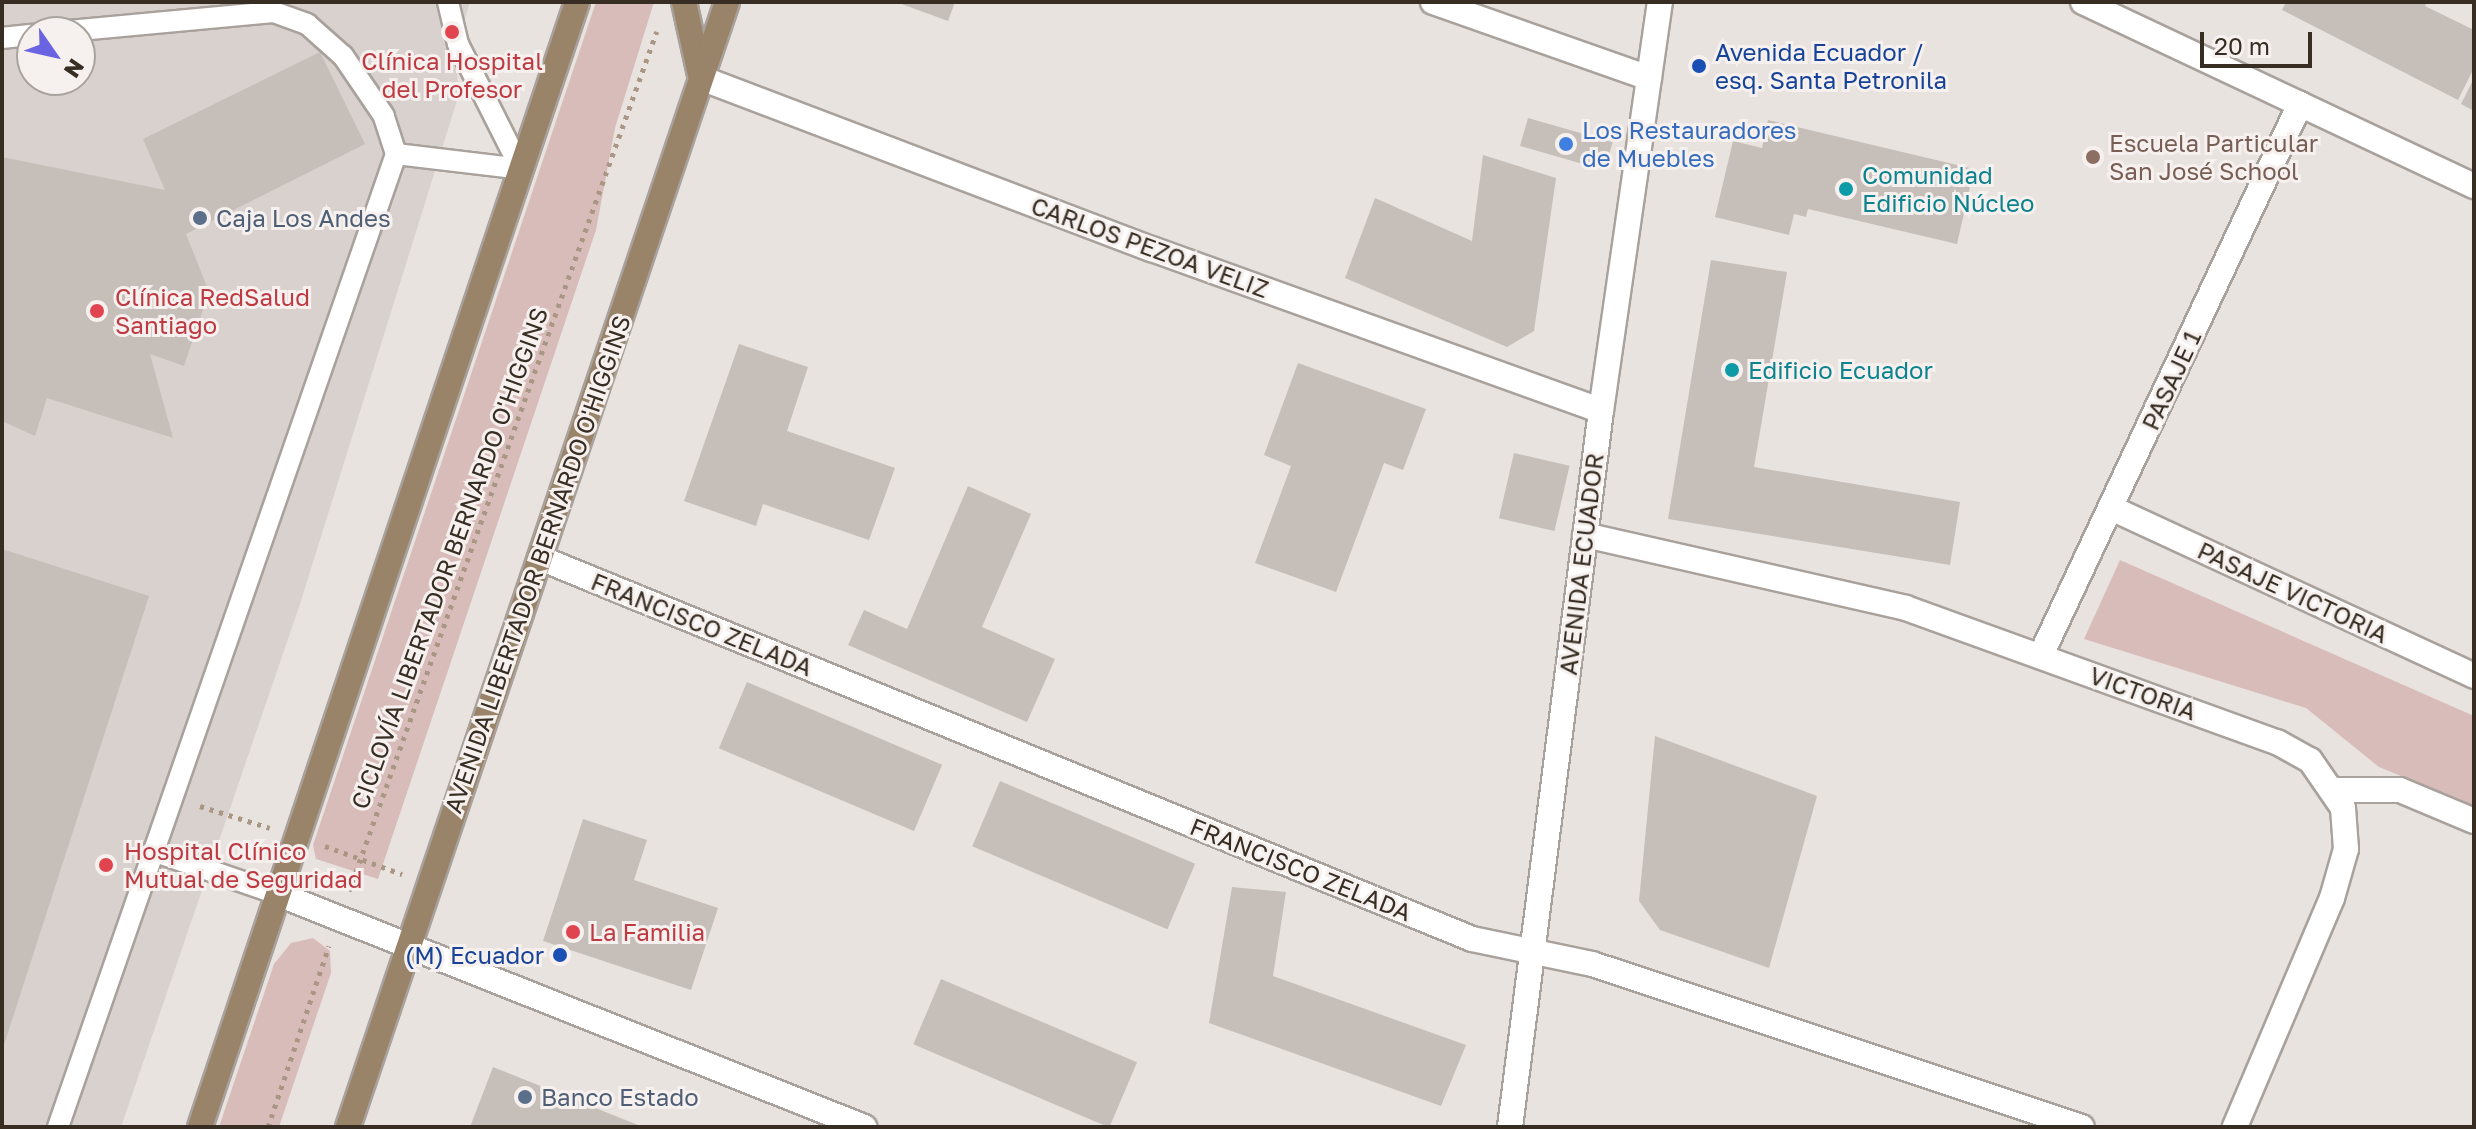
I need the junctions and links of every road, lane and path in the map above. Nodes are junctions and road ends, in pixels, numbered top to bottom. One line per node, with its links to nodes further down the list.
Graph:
1 (448, 2): 14 (lane)
2 (577, 2): 14 (main road)
3 (684, 2): 10 (main road)
4 (727, 2): 10 (main road, AVENIDA LIBERTADOR BERNARDO O'HIGGINS)
5 (1433, 2): 11 (street)
6 (1660, 2): 11 (street, AVENIDA ECUADOR)
7 (2083, 2): 12 (street)
8 (662, 17): 26 (path, CICLOVÍA LIBERTADOR BERNARDO O'HIGGINS)
9 (96, 29): 13 (lane)
10 (701, 78): 16 (street, CARLOS PEZOA VELIZ); 19 (main road, AVENIDA LIBERTADOR BERNARDO O'HIGGINS)
11 (1649, 78): 16 (street, AVENIDA ECUADOR)
12 (2300, 104): 15 (street); 17 (street, PASAJE 1)
13 (396, 154): 14 (lane); 24 (lane)
14 (521, 169): 25 (main road)
15 (2474, 186)
16 (1601, 411): 18 (street, AVENIDA ECUADOR)
17 (2111, 508): 20 (street, PASAJE 1); 21 (street, PASAJE VICTORIA)
18 (1585, 535): 20 (street, VICTORIA); 28 (street, AVENIDA ECUADOR)
19 (540, 558): 27 (main road, AVENIDA LIBERTADOR BERNARDO O'HIGGINS); 28 (street, FRANCISCO ZELADA)
20 (2041, 655): 22 (street, VICTORIA)
21 (2474, 676)
22 (2335, 790): 23 (street); 36 (street, VICTORIA)
23 (2474, 821)
24 (153, 851): 25 (lane); 29 (lane)
25 (278, 894): 26 (street); 30 (main road)
26 (339, 918): 27 (street); 31 (path, CICLOVÍA LIBERTADOR BERNARDO O'HIGGINS)
27 (409, 944): 32 (main road, AVENIDA LIBERTADOR BERNARDO O'HIGGINS); 33 (street)
28 (1531, 951): 34 (street, AVENIDA ECUADOR); 35 (street, FRANCISCO ZELADA)
29 (58, 1127)
30 (200, 1127)
31 (268, 1127)
32 (348, 1127)
33 (864, 1127)
34 (1510, 1127)
35 (2082, 1127)
36 (2235, 1127)

